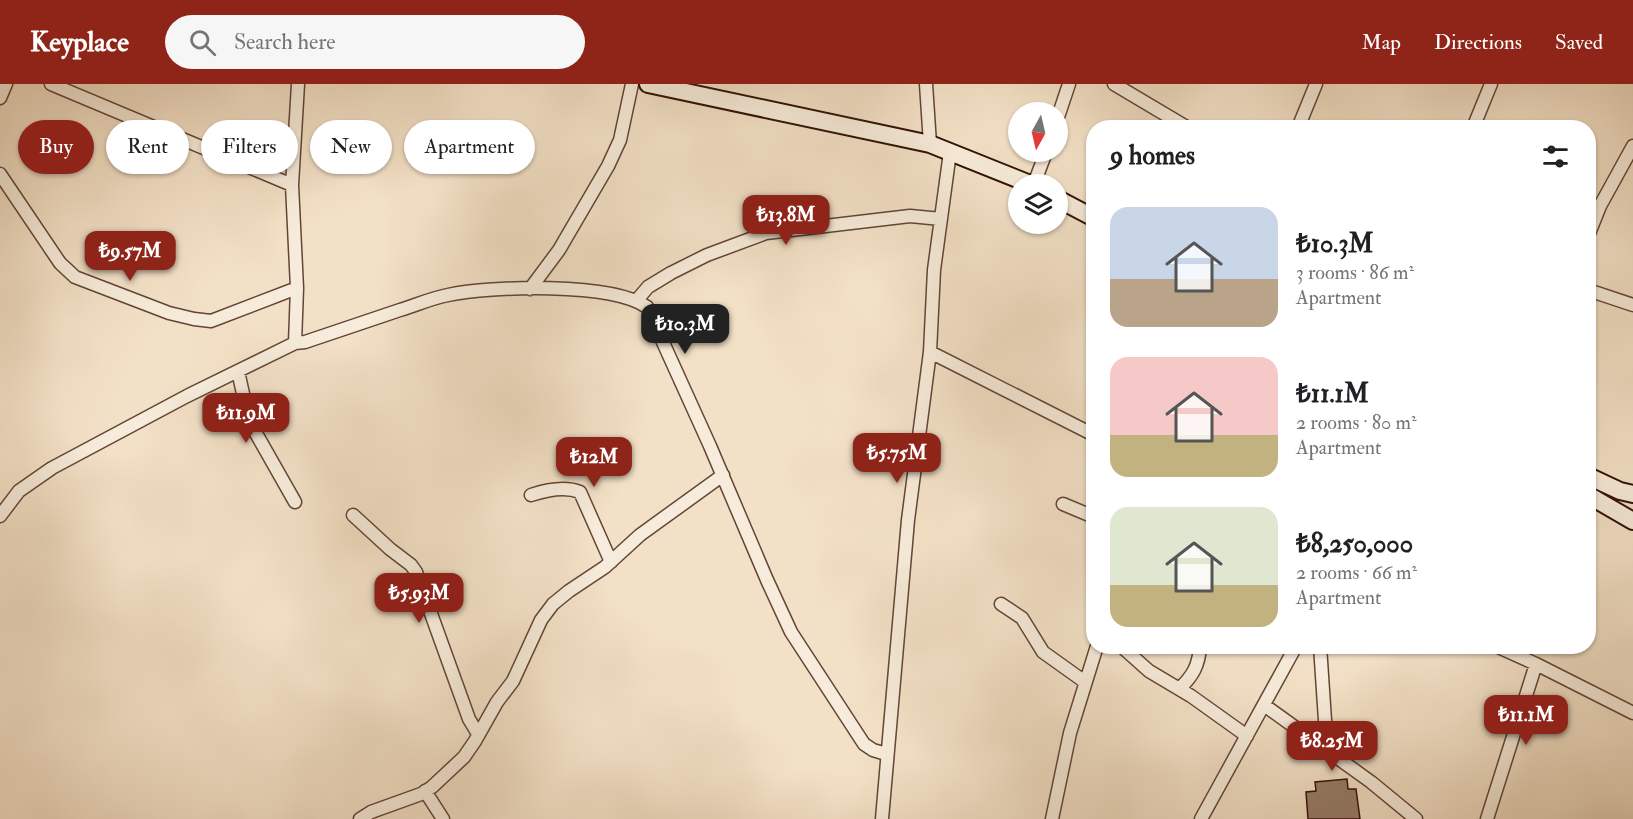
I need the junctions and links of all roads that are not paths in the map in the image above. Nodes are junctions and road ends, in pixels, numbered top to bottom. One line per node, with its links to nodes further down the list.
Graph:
1 (6, 84): 12 (street)
2 (51, 84): 22 (street)
3 (298, 84): 22 (street)
4 (632, 84): 28 (street)
5 (648, 84): 11 (street)
6 (926, 84): 17 (street)
7 (1069, 84): 13 (street)
8 (1114, 84): 14 (street)
9 (1316, 84): 15 (street)
10 (1491, 84): 16 (street)
11 (673, 87): 17 (street)
12 (0, 98)
13 (1063, 102)
14 (1175, 120)
15 (1301, 120)
16 (1476, 120)
17 (930, 144): 19 (street)
18 (1633, 146): 25 (street)
19 (950, 152): 21 (street); 26 (street)
20 (0, 174): 27 (street)
21 (1008, 175)
22 (292, 185): 27 (street)
23 (1068, 204): 24 (street)
24 (1086, 214)
25 (1596, 216)
26 (941, 219): 30 (street); 33 (street)
27 (297, 288): 32 (street)
28 (530, 289): 30 (street); 32 (street)
29 (1596, 293): 31 (street)
30 (637, 300): 36 (street)
31 (1633, 305)
32 (294, 343): 34 (street)
33 (930, 352): 35 (street); 63 (street)
34 (238, 371): 41 (street); 45 (street)
35 (1086, 431)
36 (723, 476): 47 (street); 63 (street)
37 (1596, 480): 38 (street)
38 (1633, 494)
39 (531, 495): 47 (street)
40 (1596, 500): 46 (street)
41 (295, 502)
42 (1063, 504): 43 (street)
43 (1086, 514)
44 (353, 515): 60 (street)
45 (0, 516)
46 (1633, 521)
47 (611, 562): 60 (street)
48 (1001, 604): 56 (street)
49 (1094, 654): 56 (street)
50 (1130, 654): 57 (street)
51 (1199, 654): 57 (street)
52 (1292, 654): 58 (street)
53 (1321, 654): 62 (street)
54 (1514, 654): 55 (street)
55 (1536, 664): 59 (street); 71 (street)
56 (1085, 682): 68 (street)
57 (1179, 689): 61 (street)
58 (1264, 705): 61 (street); 62 (street)
59 (1633, 713)
60 (478, 734): 64 (street)
61 (1247, 736): 69 (street)
62 (1327, 750): 70 (street)
63 (886, 754): 67 (street)
64 (426, 791): 65 (street); 66 (street)
65 (360, 819)
66 (443, 819)
67 (882, 819)
68 (1052, 819)
69 (1202, 819)
70 (1416, 819)
71 (1487, 819)

